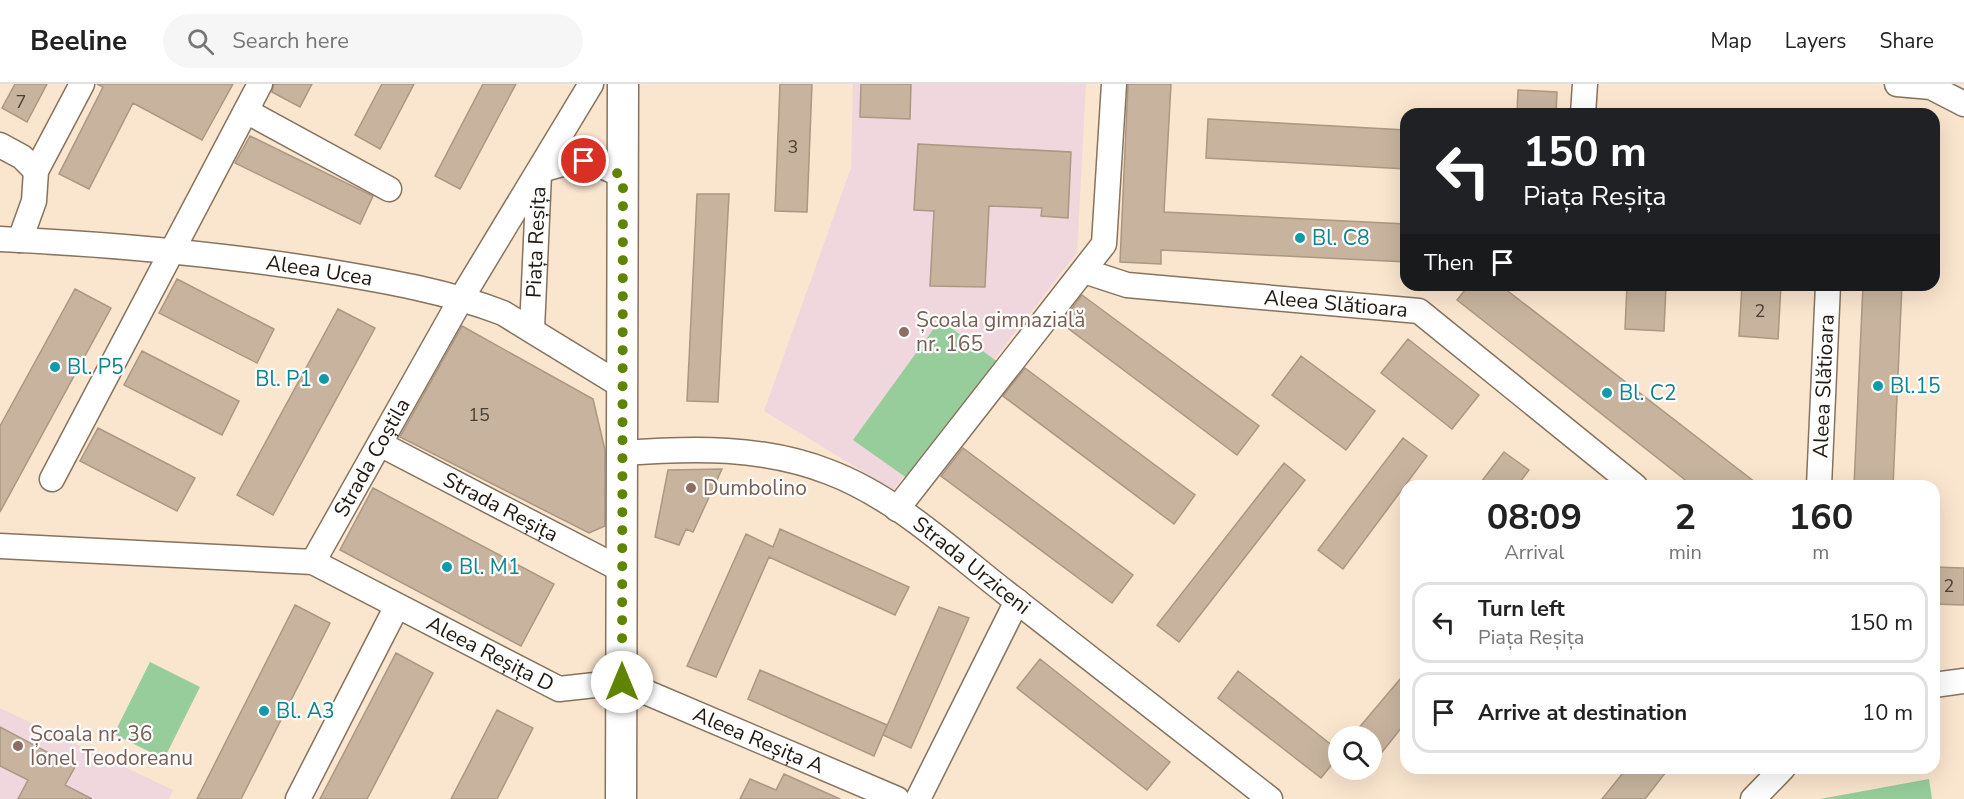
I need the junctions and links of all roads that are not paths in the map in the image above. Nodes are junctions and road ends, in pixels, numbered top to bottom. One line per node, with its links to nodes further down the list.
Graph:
1 (82, 84): 12 (street, Aleea Ucea)
2 (260, 84): 10 (street)
3 (591, 84): 13 (street, Strada Coștila)
4 (623, 84): 14 (street)
5 (1114, 84): 18 (street)
6 (1585, 84): 9 (street)
7 (1897, 84): 8 (street)
8 (1964, 104)
9 (1583, 108)
10 (246, 111): 15 (street); 17 (street)
11 (0, 146): 12 (street)
12 (36, 171): 16 (street, Aleea Ucea)
13 (539, 171): 14 (street, Piața Reșița); 20 (street, Strada Coștila); 21 (street, Piața Reșița)
14 (623, 177): 22 (street)
15 (389, 189)
16 (10, 239): 17 (street, Aleea Ucea)
17 (175, 249): 20 (street, Aleea Ucea); 25 (street)
18 (1084, 271): 26 (street, Aleea Slătioara); 28 (street)
19 (1828, 291): 27 (street, Aleea Slătioara)
20 (461, 299): 21 (street, Piața Reșița); 23 (street, Strada Coștila)
21 (532, 329): 22 (street, Piața Reșița)
22 (622, 386): 24 (street)
23 (380, 444): 30 (street, Strada Coștila); 31 (street, Strada Reșița)
24 (622, 453): 28 (street, Strada Urziceni); 31 (street)
25 (52, 479)
26 (1628, 480)
27 (1819, 480)
28 (897, 508): 32 (street, Strada Urziceni)
29 (0, 546): 30 (street)
30 (313, 562): 33 (street, Aleea Reșița D)
31 (622, 570): 35 (street)
32 (1017, 601): 41 (street); 42 (street, Strada Urziceni)
33 (397, 606): 35 (street, Aleea Reșița D); 38 (street)
34 (1964, 681): 36 (street)
35 (622, 682): 39 (street); 40 (street, Aleea Reșița A)
36 (1940, 685)
37 (1778, 774): 43 (street)
38 (298, 799)
39 (621, 799)
40 (897, 799)
41 (918, 799)
42 (1270, 799)
43 (1754, 799)

